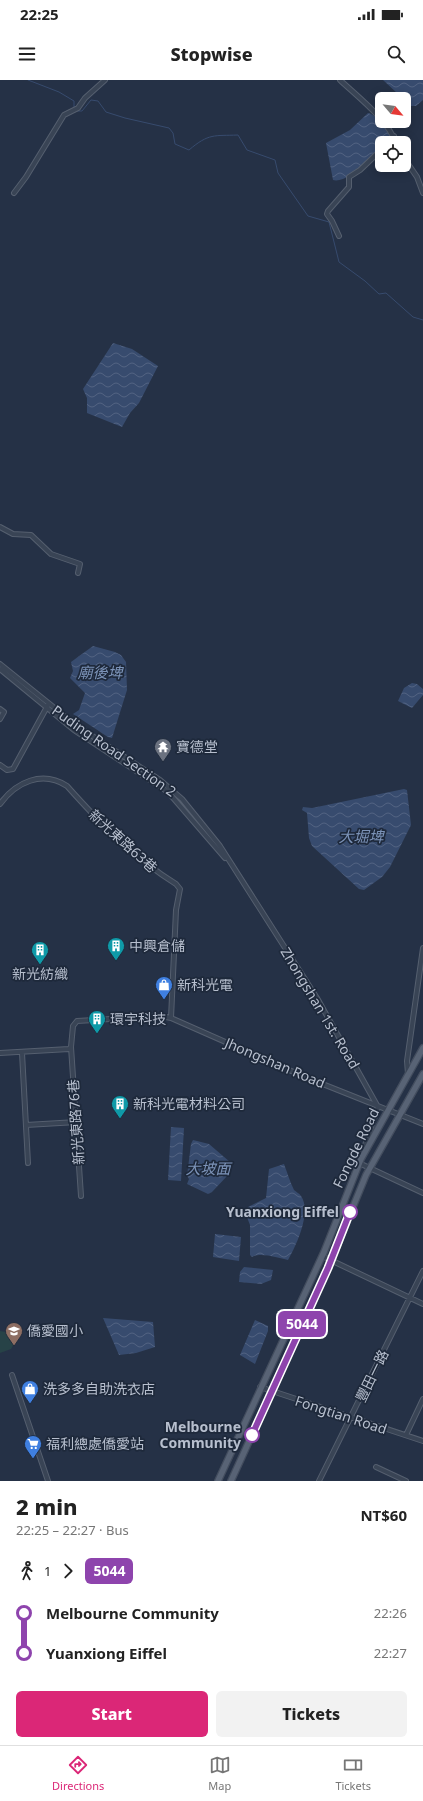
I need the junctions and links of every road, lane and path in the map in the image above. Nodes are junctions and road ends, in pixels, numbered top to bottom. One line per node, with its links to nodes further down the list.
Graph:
1 (104, 80): 6 (street)
2 (340, 80): 3 (street)
3 (394, 136)
4 (375, 156): 8 (street)
5 (411, 168): 7 (street)
6 (14, 193)
7 (423, 193)
8 (339, 236)
9 (0, 527): 10 (street)
10 (78, 573)
11 (0, 664): 13 (street, Puding Road Section 2)
12 (0, 669): 13 (street, Puding Road Section 2)
13 (48, 706): 16 (street); 18 (street, Puding Road Section 2)
14 (0, 709): 15 (street)
15 (0, 719)
16 (0, 765)
17 (0, 804): 20 (street, 新光東路63巷)
18 (248, 891): 27 (street, Zhongshan 1st. Road)
19 (423, 948): 25 (street)
20 (172, 1018): 21 (street, 新光東路76巷); 27 (street, Jhongshan Road)
21 (72, 1047): 24 (street); 30 (street, 新光東路76巷)
22 (423, 1048): 25 (main road, Fongde Road)
23 (0, 1053): 24 (street)
24 (22, 1053): 32 (street)
25 (408, 1074): 28 (main road, Fongde Road)
26 (423, 1074): 29 (main road, Fongde Road)
27 (378, 1107): 28 (street); 33 (street)
28 (388, 1111): 29 (street); 33 (main road, Fongde Road)
29 (399, 1115): 31 (street); 35 (main road, Fongde Road)
30 (77, 1122): 32 (street); 37 (street, 新光東路76巷)
31 (423, 1124)
32 (26, 1125): 34 (street)
33 (360, 1161): 35 (street); 38 (main road, Fongde Road)
34 (28, 1164)
35 (370, 1168): 36 (street); 39 (main road, Fongde Road)
36 (423, 1193)
37 (81, 1196)
38 (322, 1256): 39 (street); 44 (main road, Fongde Road)
39 (331, 1261): 41 (street); 45 (main road, Fongde Road)
40 (423, 1271): 41 (street, 豐田一路)
41 (410, 1298): 42 (street); 47 (street, 豐田一路)
42 (423, 1304)
43 (12, 1375): 51 (street)
44 (260, 1387): 45 (street, Fongtian Road); 52 (main road, Fongde Road)
45 (271, 1392): 47 (street, Fongtian Road); 53 (main road, Fongde Road)
46 (423, 1399): 48 (street)
47 (351, 1418): 48 (street, Fongtian Road); 54 (street, 豐田一路)
48 (406, 1435): 49 (street, Fongtian Road)
49 (423, 1441)
50 (376, 1467): 55 (street)
51 (48, 1481)
52 (218, 1481)
53 (231, 1481)
54 (319, 1481)
55 (406, 1481)

